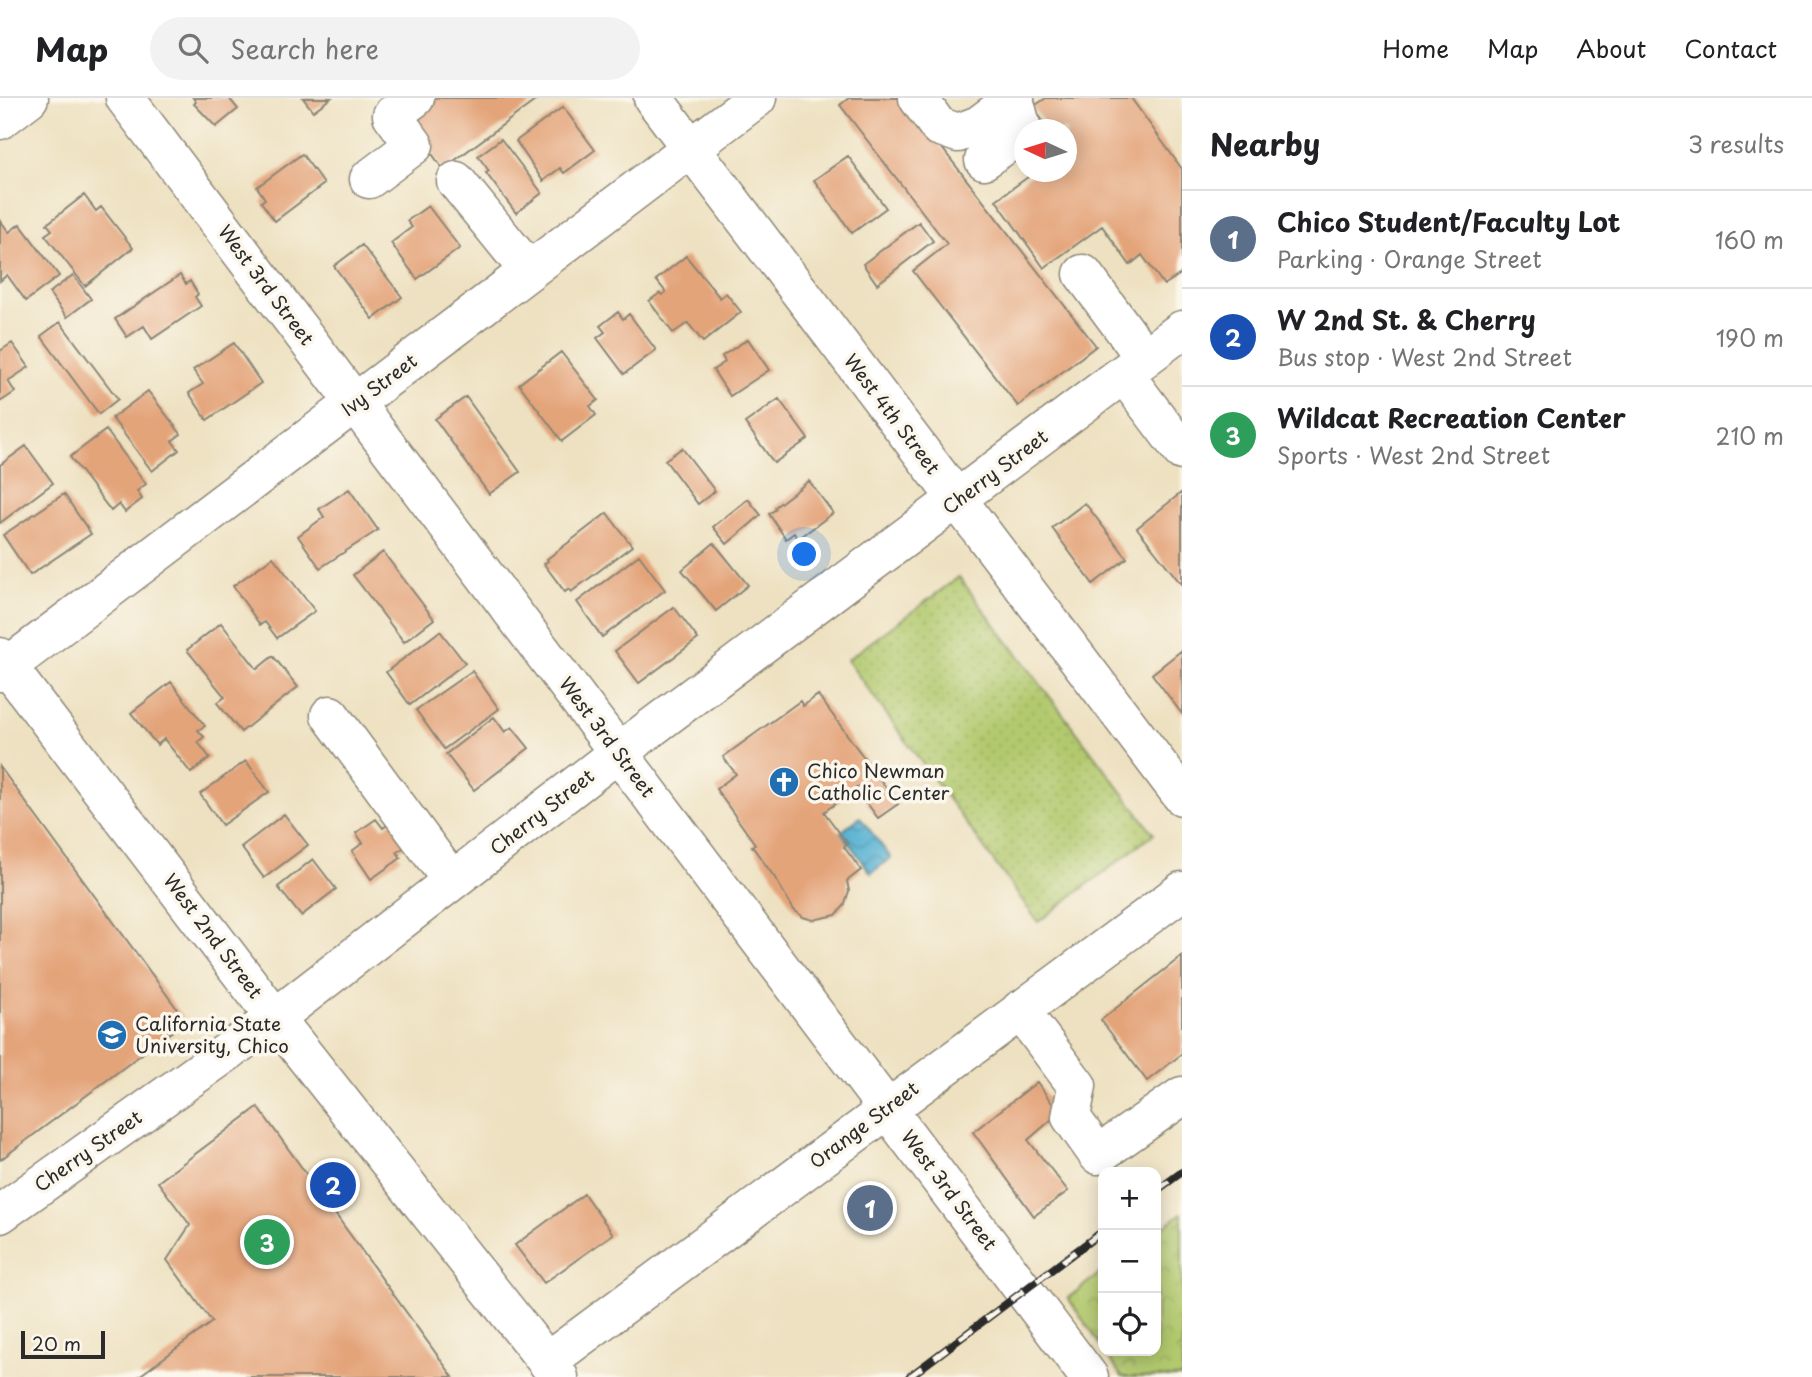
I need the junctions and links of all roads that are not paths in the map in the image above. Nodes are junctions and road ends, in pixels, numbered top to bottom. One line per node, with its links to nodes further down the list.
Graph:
1 (29, 98): 8 (street)
2 (125, 98): 17 (street, West 3rd Street)
3 (415, 98): 11 (street)
4 (653, 98): 9 (street, West 4th Street)
5 (757, 98): 9 (street, Ivy Street)
6 (918, 98): 7 (street)
7 (1014, 99): 10 (street)
8 (0, 120)
9 (691, 148): 13 (street, Ivy Street); 19 (street, West 4th Street)
10 (984, 160)
11 (369, 179)
12 (456, 181): 13 (street)
13 (528, 271): 17 (street, Ivy Street)
14 (1083, 274): 16 (street)
15 (1182, 330): 16 (street, Cherry Street)
16 (1135, 366): 18 (street); 19 (street, Cherry Street)
17 (355, 403): 20 (street, Ivy Street); 22 (street, West 3rd Street)
18 (1182, 451)
19 (958, 500): 22 (street, Cherry Street); 23 (street, West 4th Street)
20 (2, 665): 27 (street, West 2nd Street)
21 (330, 715): 24 (street)
22 (619, 752): 24 (street, Cherry Street); 29 (street, West 3rd Street)
23 (1176, 775)
24 (452, 881): 27 (street, Cherry Street)
25 (1182, 891): 26 (street, Orange Street)
26 (1020, 1010): 28 (street); 29 (street, Orange Street)
27 (275, 1018): 30 (street, Cherry Street); 31 (street, West 2nd Street)
28 (1182, 1096)
29 (887, 1108): 31 (street, Orange Street); 32 (street, West 3rd Street)
30 (0, 1214)
31 (553, 1369)
32 (1089, 1377)

